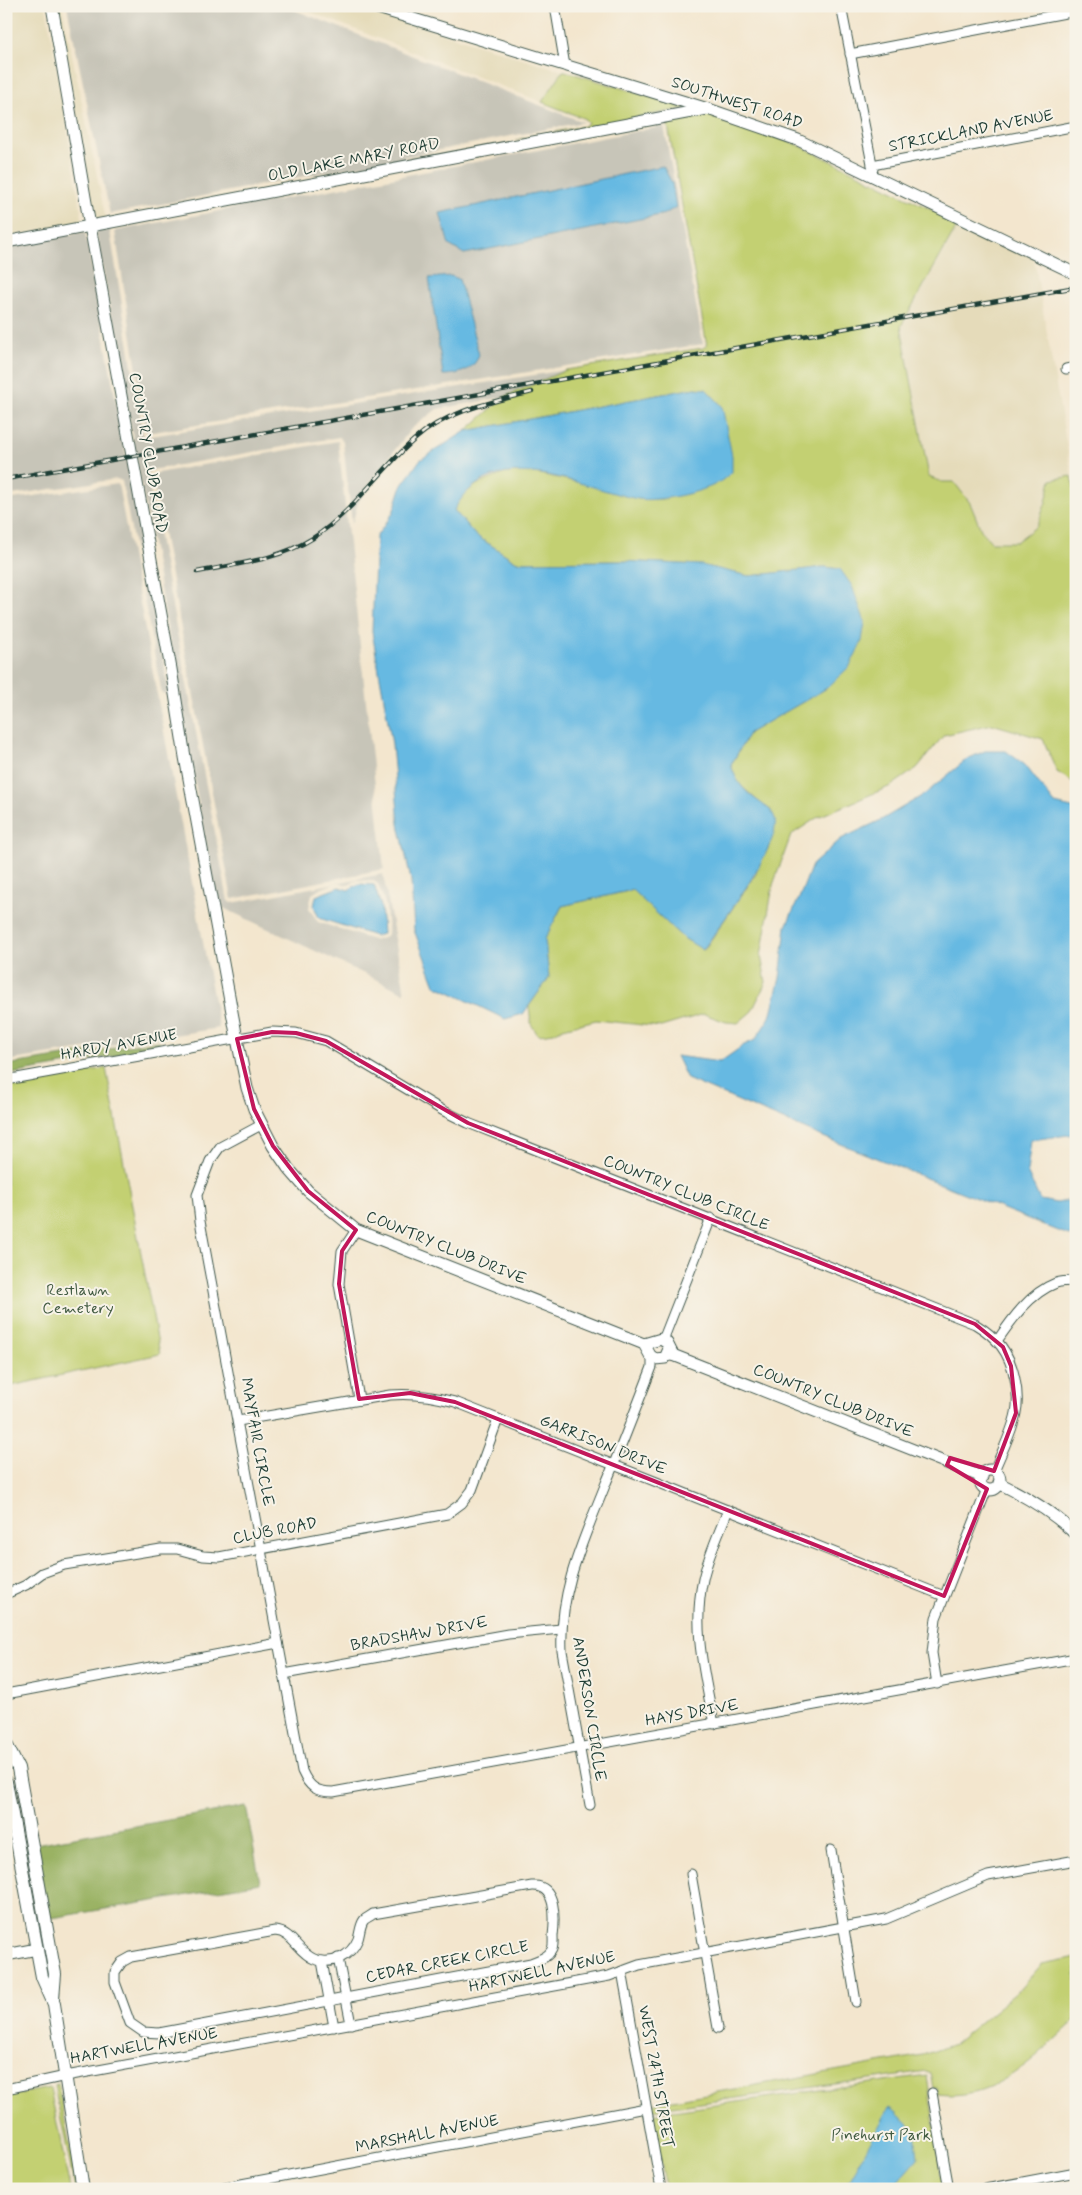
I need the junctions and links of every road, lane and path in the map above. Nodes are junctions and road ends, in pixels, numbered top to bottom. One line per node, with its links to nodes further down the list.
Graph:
1 (52, 6): 11 (street, COUNTRY CLUB ROAD)
2 (370, 6): 7 (street, SOUTHWEST ROAD)
3 (555, 6): 7 (street)
4 (841, 6): 6 (street)
5 (1076, 11): 6 (street)
6 (850, 54): 10 (street)
7 (565, 66): 8 (street, SOUTHWEST ROAD)
8 (708, 109): 10 (street, SOUTHWEST ROAD); 11 (street, OLD LAKE MARY ROAD)
9 (1076, 126): 10 (street, STRICKLAND AVENUE)
10 (873, 170): 13 (street, SOUTHWEST ROAD)
11 (90, 226): 12 (street, OLD LAKE MARY ROAD); 16 (street, COUNTRY CLUB ROAD)
12 (6, 242)
13 (1076, 274)
14 (1076, 367): 15 (street)
15 (1066, 369)
16 (212, 905): 17 (street, COUNTRY CLUB DRIVE)
17 (237, 1039): 18 (street, HARDY AVENUE); 19 (street, COUNTRY CLUB DRIVE); 20 (street, COUNTRY CLUB CIRCLE)
18 (6, 1080)
19 (261, 1125): 21 (street, COUNTRY CLUB DRIVE); 27 (street, MAYFAIR CIRCLE)
20 (711, 1218): 23 (street, COUNTRY CLUB CIRCLE); 24 (street, ANDERSON CIRCLE)
21 (356, 1230): 24 (street, COUNTRY CLUB DRIVE); 25 (street)
22 (1076, 1280): 23 (street)
23 (997, 1341): 29 (street, COUNTRY CLUB CIRCLE)
24 (659, 1349): 28 (street, ANDERSON CIRCLE); 30 (street, COUNTRY CLUB DRIVE)
25 (359, 1399): 26 (street, GARRISON DRIVE); 27 (street, GARRISON DRIVE)
26 (498, 1419): 28 (street, GARRISON DRIVE); 35 (street, CLUB ROAD)
27 (238, 1421): 35 (street, MAYFAIR CIRCLE)
28 (614, 1465): 33 (street, GARRISON DRIVE); 38 (street, ANDERSON CIRCLE)
29 (994, 1471): 30 (street); 31 (street)
30 (982, 1477): 32 (street)
31 (999, 1483): 32 (street); 34 (street)
32 (987, 1489): 37 (street)
33 (728, 1510): 37 (street, GARRISON DRIVE); 44 (street)
34 (1076, 1535)
35 (261, 1549): 36 (street, CLUB ROAD); 39 (street, MAYFAIR CIRCLE)
36 (6, 1594)
37 (944, 1596): 42 (street)
38 (561, 1629): 41 (street, BRADSHAW DRIVE); 46 (street, ANDERSON CIRCLE)
39 (278, 1643): 41 (street, MAYFAIR CIRCLE); 43 (street)
40 (1076, 1658): 42 (street, HAYS DRIVE)
41 (284, 1674): 48 (street, MAYFAIR CIRCLE)
42 (937, 1684): 44 (street, HAYS DRIVE)
43 (6, 1694)
44 (714, 1724): 46 (street, HAYS DRIVE)
45 (6, 1744): 61 (main road)
46 (579, 1749): 48 (street, HAYS DRIVE); 49 (street, ANDERSON CIRCLE)
47 (6, 1782): 54 (main road)
48 (313, 1789)
49 (590, 1805)
50 (831, 1850): 53 (street)
51 (1076, 1860): 53 (street, HARTWELL AVENUE)
52 (691, 1874): 55 (street)
53 (845, 1928): 55 (street, HARTWELL AVENUE); 63 (street)
54 (37, 1949): 56 (street); 61 (main road)
55 (705, 1952): 59 (street, HARTWELL AVENUE); 66 (street)
56 (6, 1955)
57 (338, 1958): 58 (street); 60 (street, CEDAR CREEK CIRCLE); 60 (street, CEDAR CREEK CIRCLE)
58 (322, 1961): 62 (street); 62 (street, CEDAR CREEK CIRCLE)
59 (622, 1971): 64 (street, HARTWELL AVENUE); 70 (street, WEST 24TH STREET)
60 (345, 1997): 62 (street, CEDAR CREEK CIRCLE); 64 (street, CEDAR CREEK CIRCLE)
61 (53, 1999): 67 (main road)
62 (328, 2000): 65 (street)
63 (856, 2002)
64 (351, 2024): 65 (street, HARTWELL AVENUE)
65 (334, 2027): 67 (street, HARTWELL AVENUE)
66 (718, 2028)
67 (66, 2076): 68 (street, HARTWELL AVENUE); 72 (main road)
68 (6, 2089)
69 (932, 2093): 75 (street)
70 (646, 2108): 73 (street, MARSHALL AVENUE); 74 (street, WEST 24TH STREET)
71 (1076, 2172): 76 (street)
72 (83, 2189)
73 (214, 2189)
74 (661, 2189)
75 (949, 2189)
76 (985, 2189)

